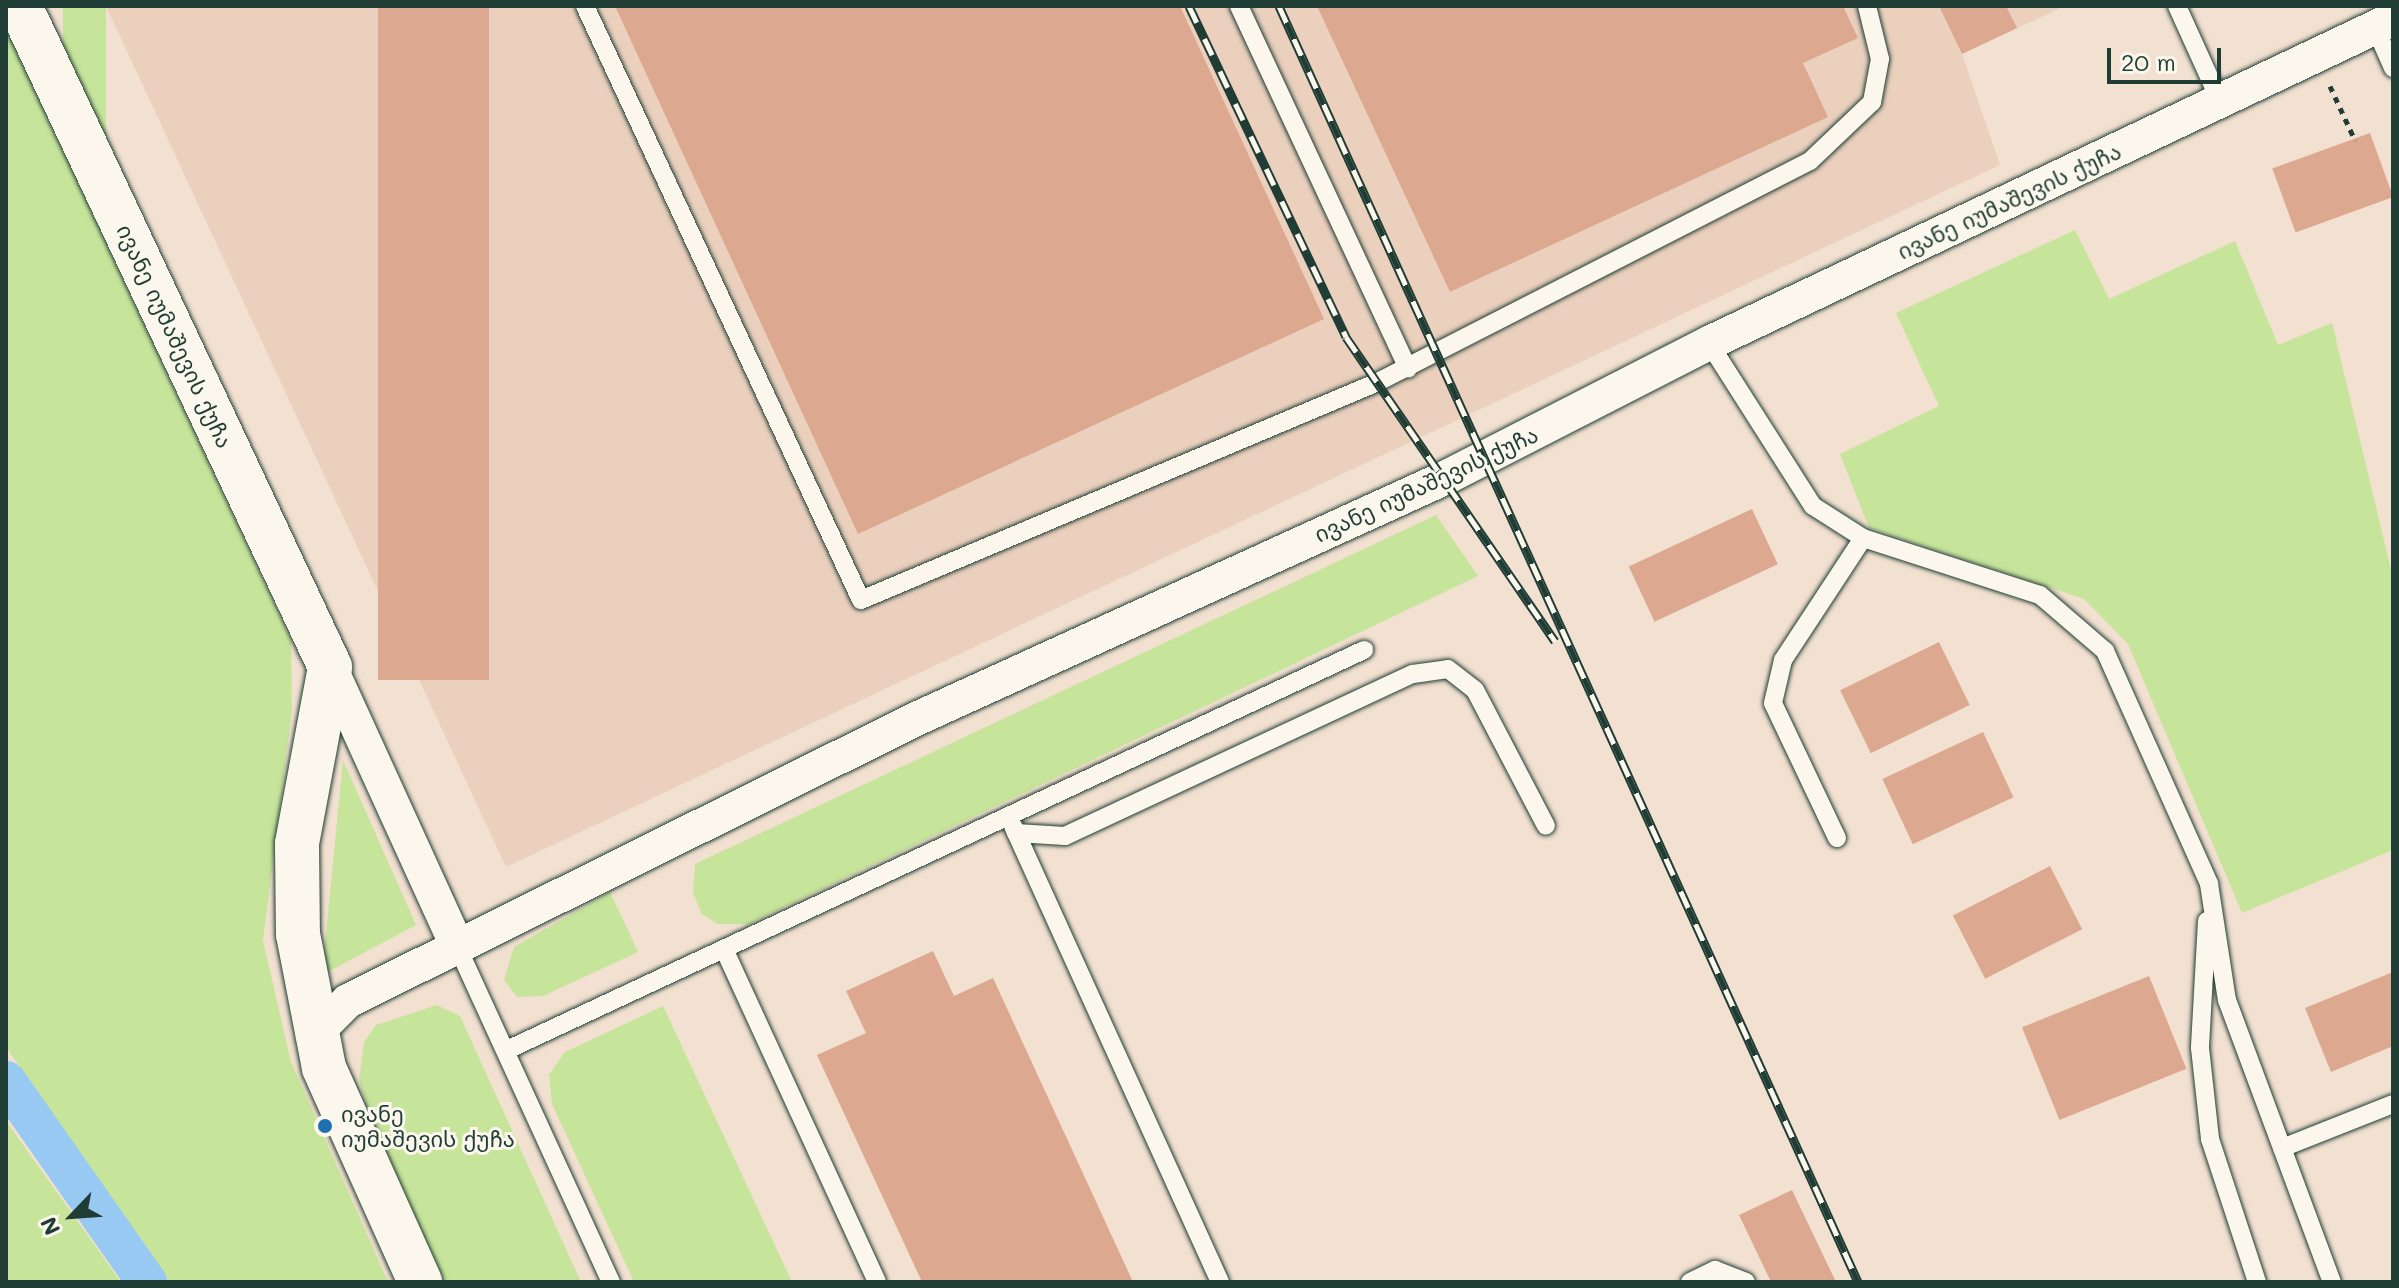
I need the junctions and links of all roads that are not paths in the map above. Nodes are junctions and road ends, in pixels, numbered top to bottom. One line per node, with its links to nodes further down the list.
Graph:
1 (20, 6): 13 (street, ივანე იუმაშევის ქუჩა)
2 (585, 6): 10 (lane)
3 (1239, 6): 10 (lane)
4 (1867, 6): 10 (lane)
5 (2177, 6): 8 (lane)
6 (2384, 23): 7 (lane); 8 (street, ივანე იუმაშევის ქუჩა)
7 (2393, 68)
8 (2220, 101): 9 (street, ივანე იუმაშევის ქუჩა)
9 (1709, 343): 11 (lane); 18 (street, ივანე იუმაშევის ქუჩა)
10 (1408, 368)
11 (1863, 538): 16 (lane); 17 (lane)
12 (1364, 650): 14 (lane)
13 (330, 667): 18 (street, ივანე იუმაშევის ქუჩა); 20 (street)
14 (1012, 824): 15 (lane); 19 (lane); 27 (lane)
15 (1546, 826)
16 (1837, 838)
17 (2209, 884): 23 (lane); 30 (lane)
18 (457, 946): 20 (street, ივანე იუმაშევის ქუჩა); 21 (lane, ივანე იუმაშევის ქუჩა)
19 (724, 949): 21 (lane); 26 (lane)
20 (313, 1036): 24 (street)
21 (507, 1050): 25 (lane, ივანე იუმაშევის ქუჩა)
22 (2393, 1104): 23 (lane)
23 (2282, 1148): 31 (lane)
24 (420, 1282)
25 (611, 1282)
26 (877, 1282)
27 (1220, 1282)
28 (1690, 1282): 29 (lane)
29 (1746, 1282)
30 (2257, 1282)
31 (2332, 1282)

